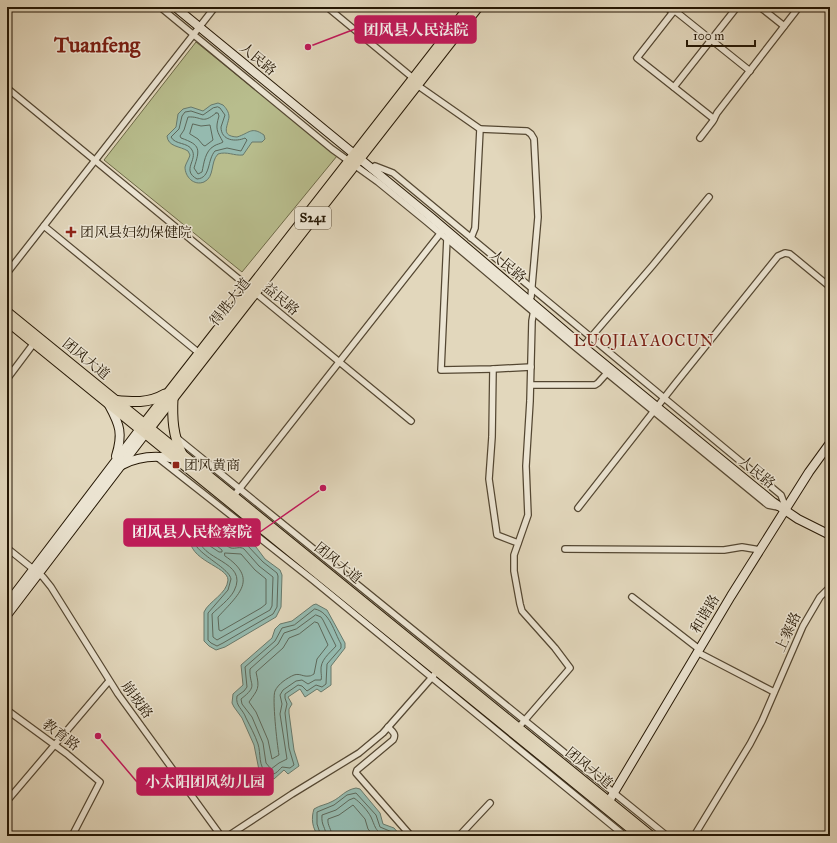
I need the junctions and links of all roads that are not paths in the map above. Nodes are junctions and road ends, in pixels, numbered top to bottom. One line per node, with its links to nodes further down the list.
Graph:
1 (160, 7): 15 (street)
2 (175, 7): 13 (street, 人民路)
3 (183, 7): 13 (street, 人民路)
4 (215, 7): 13 (street)
5 (327, 7): 18 (street)
6 (469, 7): 18 (main road, 得胜大道 / S241)
7 (478, 7): 18 (main road, 得胜大道 / S241)
8 (666, 7): 12 (street)
9 (737, 7): 16 (street)
10 (760, 7): 14 (street)
11 (799, 7): 14 (street)
12 (674, 10): 16 (street); 19 (street)
13 (201, 25): 15 (street); 24 (street, 人民路)
14 (784, 26): 17 (street)
15 (194, 35): 24 (street); 25 (street)
16 (711, 40): 17 (street); 19 (street)
17 (750, 71): 21 (street)
18 (415, 82): 22 (street); 24 (main road, 得胜大道 / S241)
19 (674, 87): 21 (street)
20 (7, 88): 25 (street, 益民路)
21 (714, 119): 23 (street)
22 (480, 129): 30 (street); 34 (street)
23 (700, 138)
24 (356, 158): 26 (street, 人民路); 29 (street, 人民路); 33 (main road, 得胜大道 / S241)
25 (95, 161): 28 (street); 33 (street, 益民路)
26 (375, 166): 30 (street); 34 (street, 人民路)
27 (709, 197): 37 (street)
28 (44, 226): 31 (street); 39 (street)
29 (445, 233): 35 (street, 人民路); 40 (street); 42 (street)
30 (471, 238): 34 (street)
31 (7, 273)
32 (830, 288): 48 (street)
33 (252, 291): 39 (main road, 得胜大道 / S241); 40 (street, 益民路); 46 (main road, 得胜大道 / S241)
34 (532, 293): 37 (street, 人民路)
35 (534, 309): 41 (street); 43 (street); 48 (street, 人民路)
36 (8, 317): 38 (main road, 团风大道); 47 (main road, 团风大道)
37 (589, 340): 48 (street, 人民路)
38 (34, 343): 44 (street); 47 (main road, 团风大道)
39 (199, 353): 46 (main road, 得胜大道 / S241)
40 (339, 362): 49 (street, 益民路); 56 (street)
41 (531, 367): 42 (street); 45 (street)
42 (493, 369): 62 (street)
43 (607, 373): 45 (street); 48 (street)
44 (7, 378)
45 (531, 385): 62 (street)
46 (171, 394): 47 (main road); 50 (main road, 得胜大道 / S241); 51 (main road)
47 (111, 402): 50 (main road, 团风大道); 55 (street)
48 (658, 405): 58 (street, 人民路); 59 (street)
49 (411, 421)
50 (144, 429): 54 (main road, 团风大道); 55 (street, 得胜大道)
51 (175, 437): 54 (main road); 56 (street)
52 (830, 443): 58 (street, 和谐路)
53 (157, 456): 54 (street); 55 (street); 72 (street)
54 (179, 457): 57 (main road, 团风大道); 72 (main road, 团风大道)
55 (117, 465): 66 (street, 得胜大道)
56 (240, 489): 57 (street); 76 (street)
57 (233, 497): 78 (main road, 团风大道)
58 (784, 507): 60 (street, 人民路); 61 (street, 人民路); 65 (street, 和谐路)
59 (578, 508)
60 (830, 530)
61 (830, 535)
62 (518, 543): 76 (street)
63 (7, 548): 66 (street, 崩坡路)
64 (565, 549): 65 (street)
65 (760, 550): 71 (street, 和谐路)
66 (36, 571): 69 (street, 得胜大道); 70 (street, 得胜大道); 73 (street, 崩坡路)
67 (830, 587): 74 (street, 上寨路)
68 (632, 597): 71 (street)
69 (7, 604)
70 (7, 615)
71 (698, 651): 74 (street); 80 (street, 和谐路)
72 (435, 675): 77 (street); 89 (street); 90 (main road, 团风大道)
73 (109, 681): 79 (street); 85 (street, 崩坡路)
74 (774, 692): 93 (street, 上寨路)
75 (7, 710): 79 (street, 教育路)
76 (525, 720): 78 (street); 80 (street)
77 (388, 727): 86 (street); 87 (street)
78 (518, 728): 82 (main road, 团风大道)
79 (55, 745): 81 (street); 84 (street, 教育路)
80 (614, 792): 82 (street, 和谐路); 92 (street)
81 (7, 801)
82 (609, 801): 91 (main road, 团风大道)
83 (490, 804): 88 (street)
84 (72, 836)
85 (221, 836)
86 (228, 836)
87 (411, 836)
88 (459, 836)
89 (625, 836)
90 (640, 836)
91 (651, 836)
92 (667, 836)
93 (694, 836)

